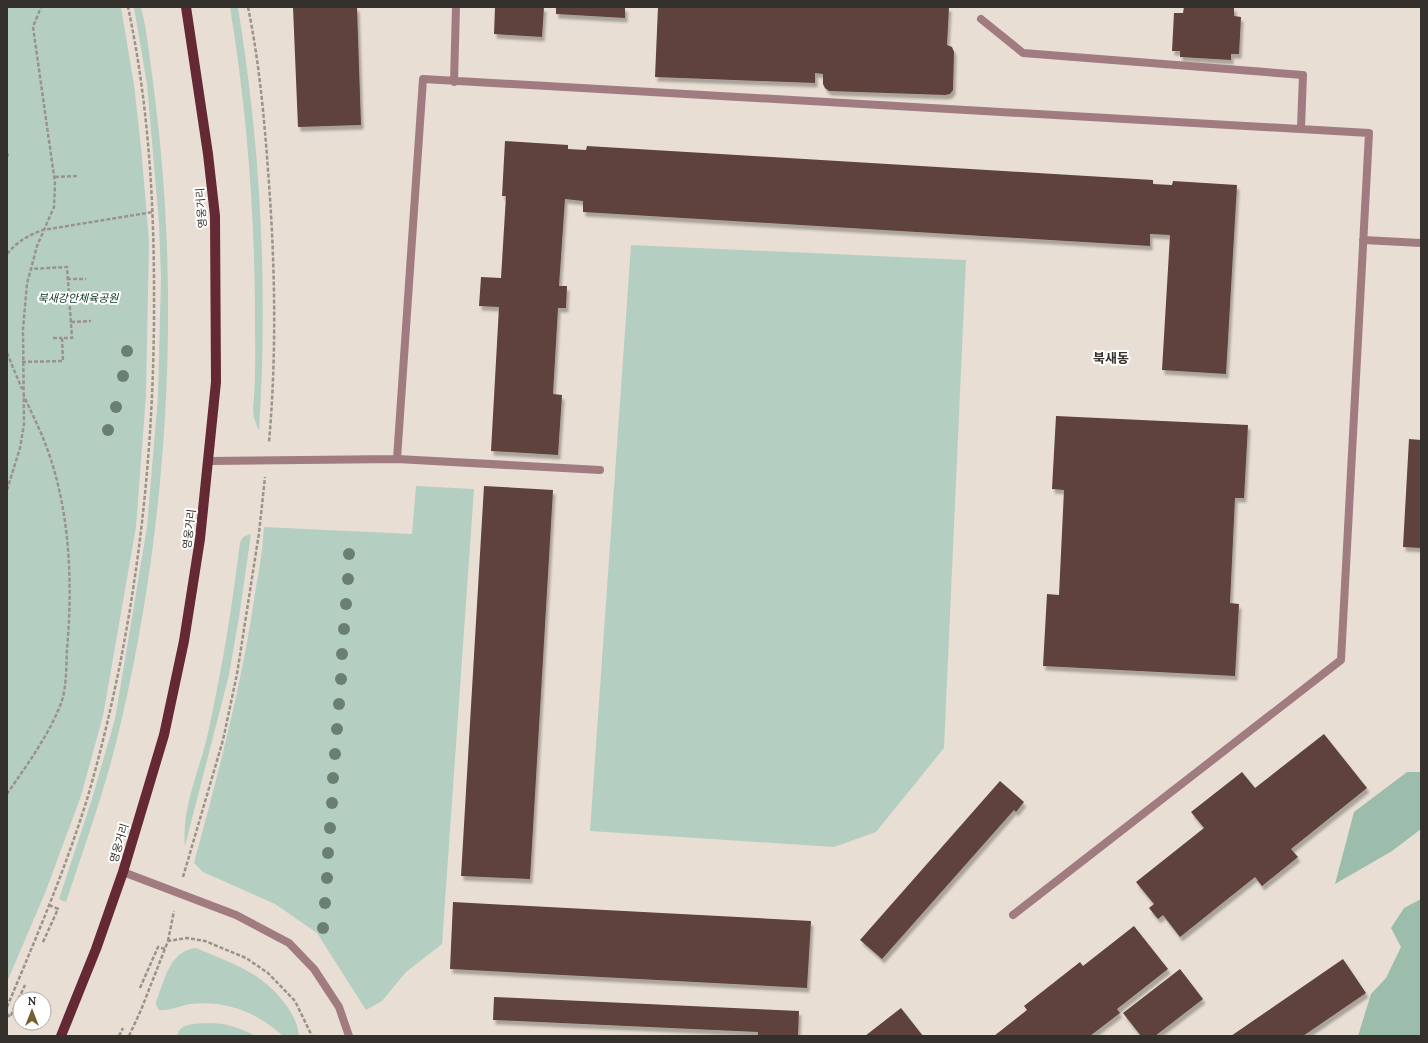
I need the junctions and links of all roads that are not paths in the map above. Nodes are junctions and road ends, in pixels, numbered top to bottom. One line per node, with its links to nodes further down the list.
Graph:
1 (186, 7): 9 (main road, 영웅거리)
2 (456, 7): 4 (street)
3 (981, 19): 5 (street)
4 (454, 82): 5 (street); 8 (street)
5 (1301, 128): 6 (street)
6 (1363, 240): 7 (street); 12 (street)
7 (1421, 243)
8 (397, 459): 9 (street); 10 (street)
9 (209, 460): 11 (main road, 영웅거리)
10 (600, 470)
11 (123, 872): 13 (main road, 영웅거리); 14 (street)
12 (1013, 915)
13 (61, 1036)
14 (349, 1036)

